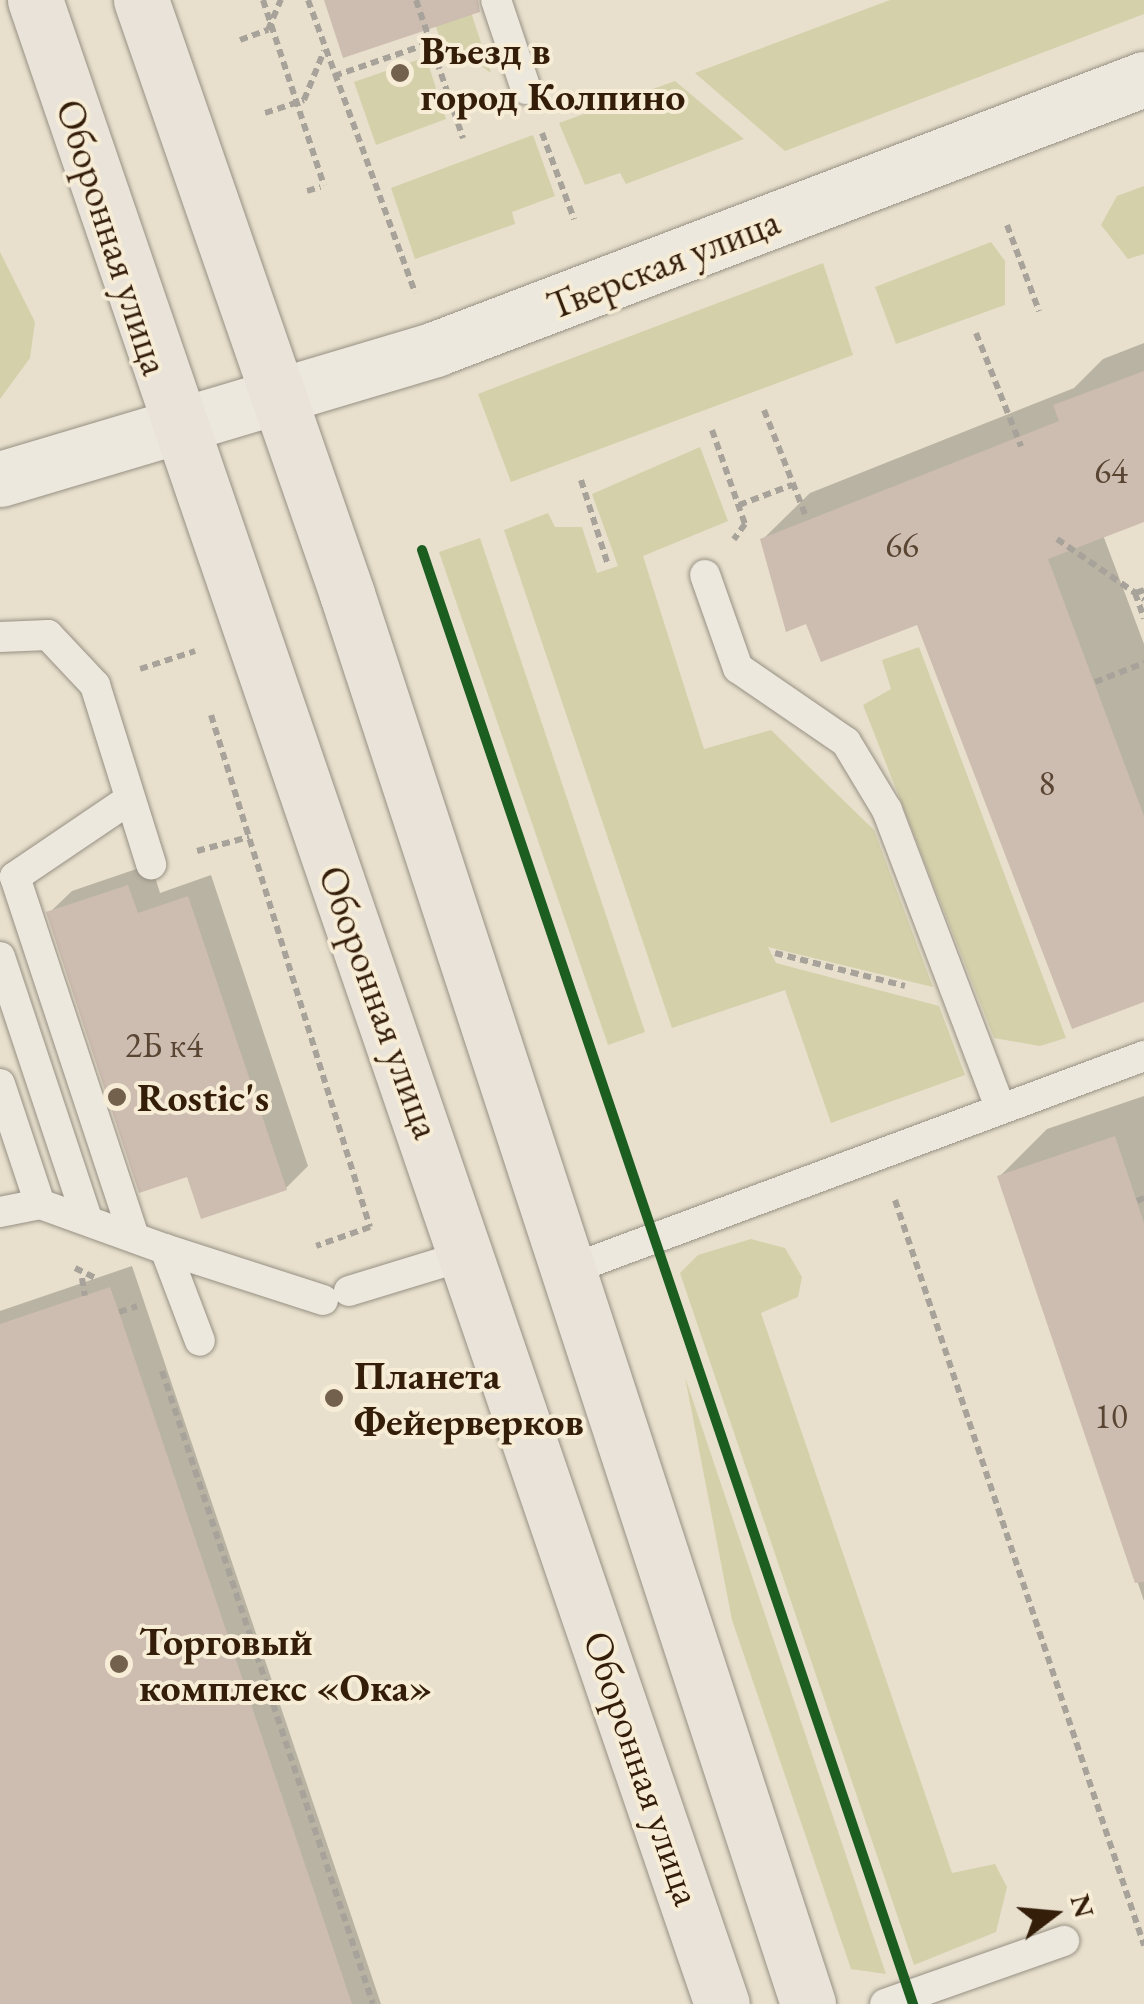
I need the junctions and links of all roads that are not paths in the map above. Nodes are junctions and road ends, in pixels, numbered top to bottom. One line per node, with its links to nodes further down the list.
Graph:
1 (35, 0): 7 (main road, Оборонная улица)
2 (141, 0): 6 (main road, Оборонная улица)
3 (496, 0): 5 (lane)
4 (1144, 80): 6 (main road, Тверская улица)
5 (526, 89)
6 (281, 401): 7 (main road, Тверская улица); 23 (main road, Оборонная улица)
7 (177, 431): 8 (main road, Тверская улица); 22 (main road, Оборонная улица)
8 (0, 479)
9 (705, 575): 17 (lane)
10 (0, 636): 11 (lane)
11 (130, 799): 12 (lane); 13 (lane)
12 (151, 864)
13 (8, 879): 20 (lane)
14 (0, 957): 19 (lane)
15 (1144, 1056): 17 (lane)
16 (0, 1084): 18 (lane)
17 (1000, 1107): 23 (lane)
18 (23, 1206): 19 (lane)
19 (87, 1219): 20 (lane)
20 (133, 1234): 21 (lane)
21 (165, 1249): 22 (lane); 24 (lane)
22 (470, 1254): 26 (main road, Оборонная улица)
23 (570, 1270): 27 (main road, Оборонная улица)
24 (200, 1341)
25 (1064, 1941): 28 (lane)
26 (722, 2004)
27 (808, 2004)
28 (885, 2004)

